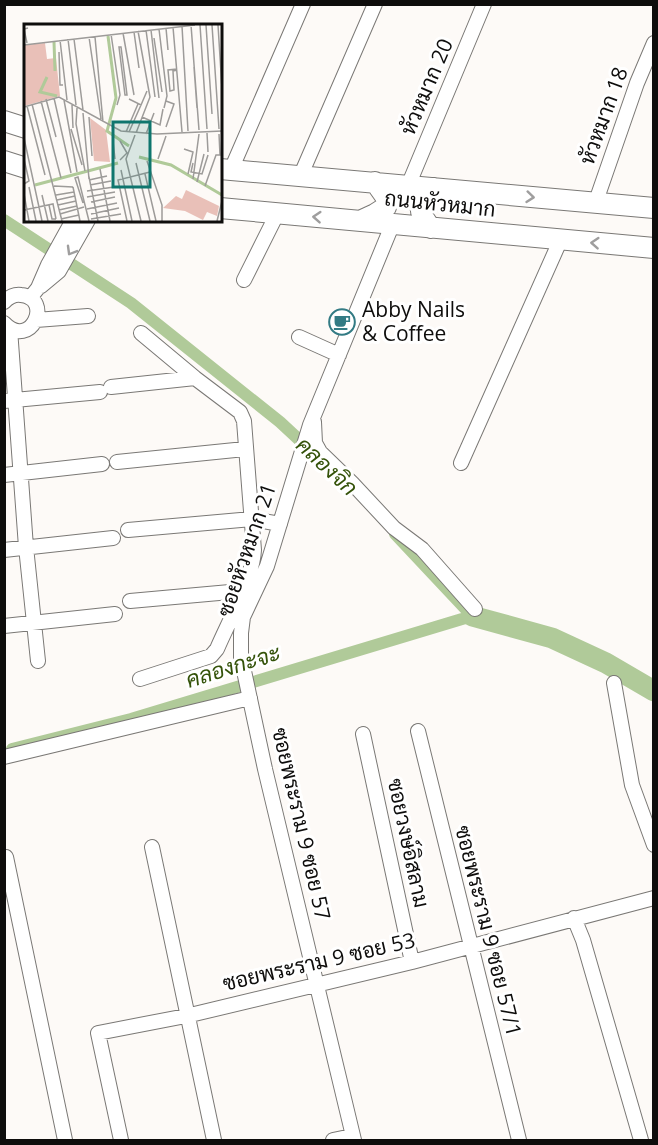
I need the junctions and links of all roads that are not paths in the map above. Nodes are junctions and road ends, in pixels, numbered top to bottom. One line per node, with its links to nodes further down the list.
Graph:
1 (303, 4): 9 (street)
2 (375, 4): 10 (street)
3 (484, 4): 12 (street, หัวหมาก 20)
4 (654, 43): 14 (street, หัวหมาก 18)
5 (4, 120): 6 (main road)
6 (24, 127)
7 (4, 162): 8 (main road)
8 (24, 167)
9 (226, 170): 10 (main road, ถนนหัวหมาก)
10 (300, 177): 11 (main road, ถนนหัวหมาก)
11 (375, 183): 12 (main road, ถนนหัวหมาก); 18 (main road)
12 (408, 186): 13 (main road, ถนนหัวหมาก)
13 (434, 188): 14 (main road, ถนนหัวหมาก, one-way to 14); 21 (main road)
14 (595, 204): 16 (main road, ถนนหัวหมาก)
15 (222, 208): 17 (main road, ถนนหัวหมาก)
16 (654, 208)
17 (277, 214): 18 (main road, ถนนหัวหมาก, one-way to 17); 24 (street)
18 (362, 220): 20 (main road, ถนนหัวหมาก)
19 (78, 224): 25 (street)
20 (393, 224): 21 (main road, ถนนหัวหมาก); 32 (street, ซอยหัวหมาก 21)
21 (431, 228): 22 (main road, ถนนหัวหมาก)
22 (560, 241): 23 (main road, ถนนหัวหมาก, one-way to 22); 39 (street)
23 (654, 248)
24 (244, 280)
25 (34, 293): 26 (street); 28 (street)
26 (6, 298)
27 (88, 316): 28 (street)
28 (36, 320): 29 (street)
29 (6, 325): 34 (street)
30 (141, 333): 33 (street)
31 (299, 337): 32 (street)
32 (339, 355): 35 (street, ซอยหัวหมาก 21)
33 (195, 378): 34 (street); 36 (street)
34 (10, 400): 40 (street)
35 (312, 421): 43 (street, ซอยหัวหมาก 21); 50 (street)
36 (245, 449): 37 (street); 42 (street)
37 (117, 462)
38 (102, 464): 40 (street)
39 (461, 464)
40 (21, 473): 41 (street); 46 (street)
41 (4, 475)
42 (252, 519): 43 (street); 44 (street); 48 (street)
43 (280, 524): 57 (street, ซอยหัวหมาก 21)
44 (128, 530)
45 (113, 538): 46 (street)
46 (26, 547): 47 (street); 52 (street)
47 (4, 550)
48 (241, 591): 49 (street); 55 (street)
49 (130, 601)
50 (476, 609)
51 (115, 614): 52 (street)
52 (35, 623): 53 (street); 54 (street)
53 (4, 626)
54 (38, 661)
55 (140, 679)
56 (614, 683): 61 (street)
57 (250, 695): 60 (street); 68 (street, ซอยพระราม 9 ซอย 57)
58 (418, 731): 66 (street, ซอยพระราม 9 ซอย 57/1)
59 (363, 734): 67 (street, ซอยวงษ์อิสลาม)
60 (4, 757)
61 (654, 845)
62 (152, 847): 69 (street)
63 (6, 857): 71 (street)
64 (654, 898): 65 (street, ซอยพระราม 9 ซอย 53)
65 (574, 918): 66 (street, ซอยพระราม 9 ซอย 53); 76 (street)
66 (470, 947): 67 (street, ซอยพระราม 9 ซอย 53); 75 (street, ซอยพระราม 9 ซอย 57/1)
67 (412, 962): 68 (street, ซอยพระราม 9 ซอย 53)
68 (317, 983): 69 (street, ซอยพระราม 9 ซอย 53); 70 (street, ซอยพระราม 9 ซอย 57)
69 (186, 1016): 72 (street, ซอยพระราม 9 ซอย 53); 73 (street)
70 (353, 1138): 74 (street)
71 (65, 1140)
72 (121, 1140)
73 (214, 1140)
74 (333, 1140)
75 (519, 1140)
76 (640, 1140)

